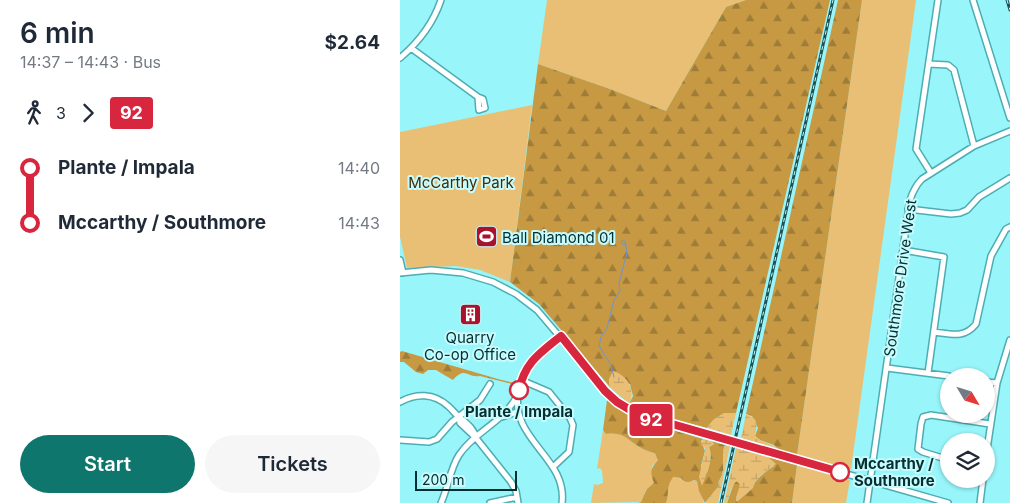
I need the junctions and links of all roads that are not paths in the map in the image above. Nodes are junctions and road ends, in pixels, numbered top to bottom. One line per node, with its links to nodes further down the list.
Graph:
1 (441, 0): 4 (street)
2 (938, 0): 6 (street)
3 (973, 0): 8 (street)
4 (410, 48): 5 (street); 7 (street)
5 (400, 58)
6 (928, 64): 10 (street); 11 (street)
7 (478, 96)
8 (1010, 118)
9 (1010, 131): 10 (street, Southmore Drive West)
10 (974, 146): 11 (street, Southmore Drive West)
11 (931, 173): 13 (street, Southmore Drive West)
12 (1010, 178): 13 (street)
13 (908, 209): 15 (street, Southmore Drive West)
14 (1010, 227): 18 (street)
15 (903, 250): 18 (street); 22 (street, Southmore Drive West)
16 (400, 260): 17 (street)
17 (401, 273): 19 (street)
18 (934, 332): 23 (street)
19 (561, 336): 25 (street); 39 (street)
20 (1010, 340): 21 (street)
21 (1008, 352): 26 (street)
22 (887, 368): 23 (street); 39 (street, Southmore Drive West)
23 (928, 374): 24 (street)
24 (940, 375)
25 (521, 380): 28 (street); 38 (street)
26 (996, 383): 33 (street)
27 (490, 384): 32 (street)
28 (518, 393): 30 (street); 31 (street)
29 (400, 402): 32 (street)
30 (517, 412): 31 (street); 38 (street)
31 (502, 417): 35 (street)
32 (459, 418): 35 (street); 36 (street)
33 (990, 424): 34 (street); 37 (street)
34 (989, 433)
35 (476, 438): 41 (street); 42 (street)
36 (400, 440)
37 (940, 457)
38 (553, 467): 44 (street)
39 (870, 480): 45 (street, Southmore Drive West); 46 (street)
40 (982, 488): 47 (street)
41 (517, 500): 43 (street)
42 (441, 503)
43 (490, 503)
44 (562, 503)
45 (867, 503)
46 (948, 503)
47 (980, 503)

